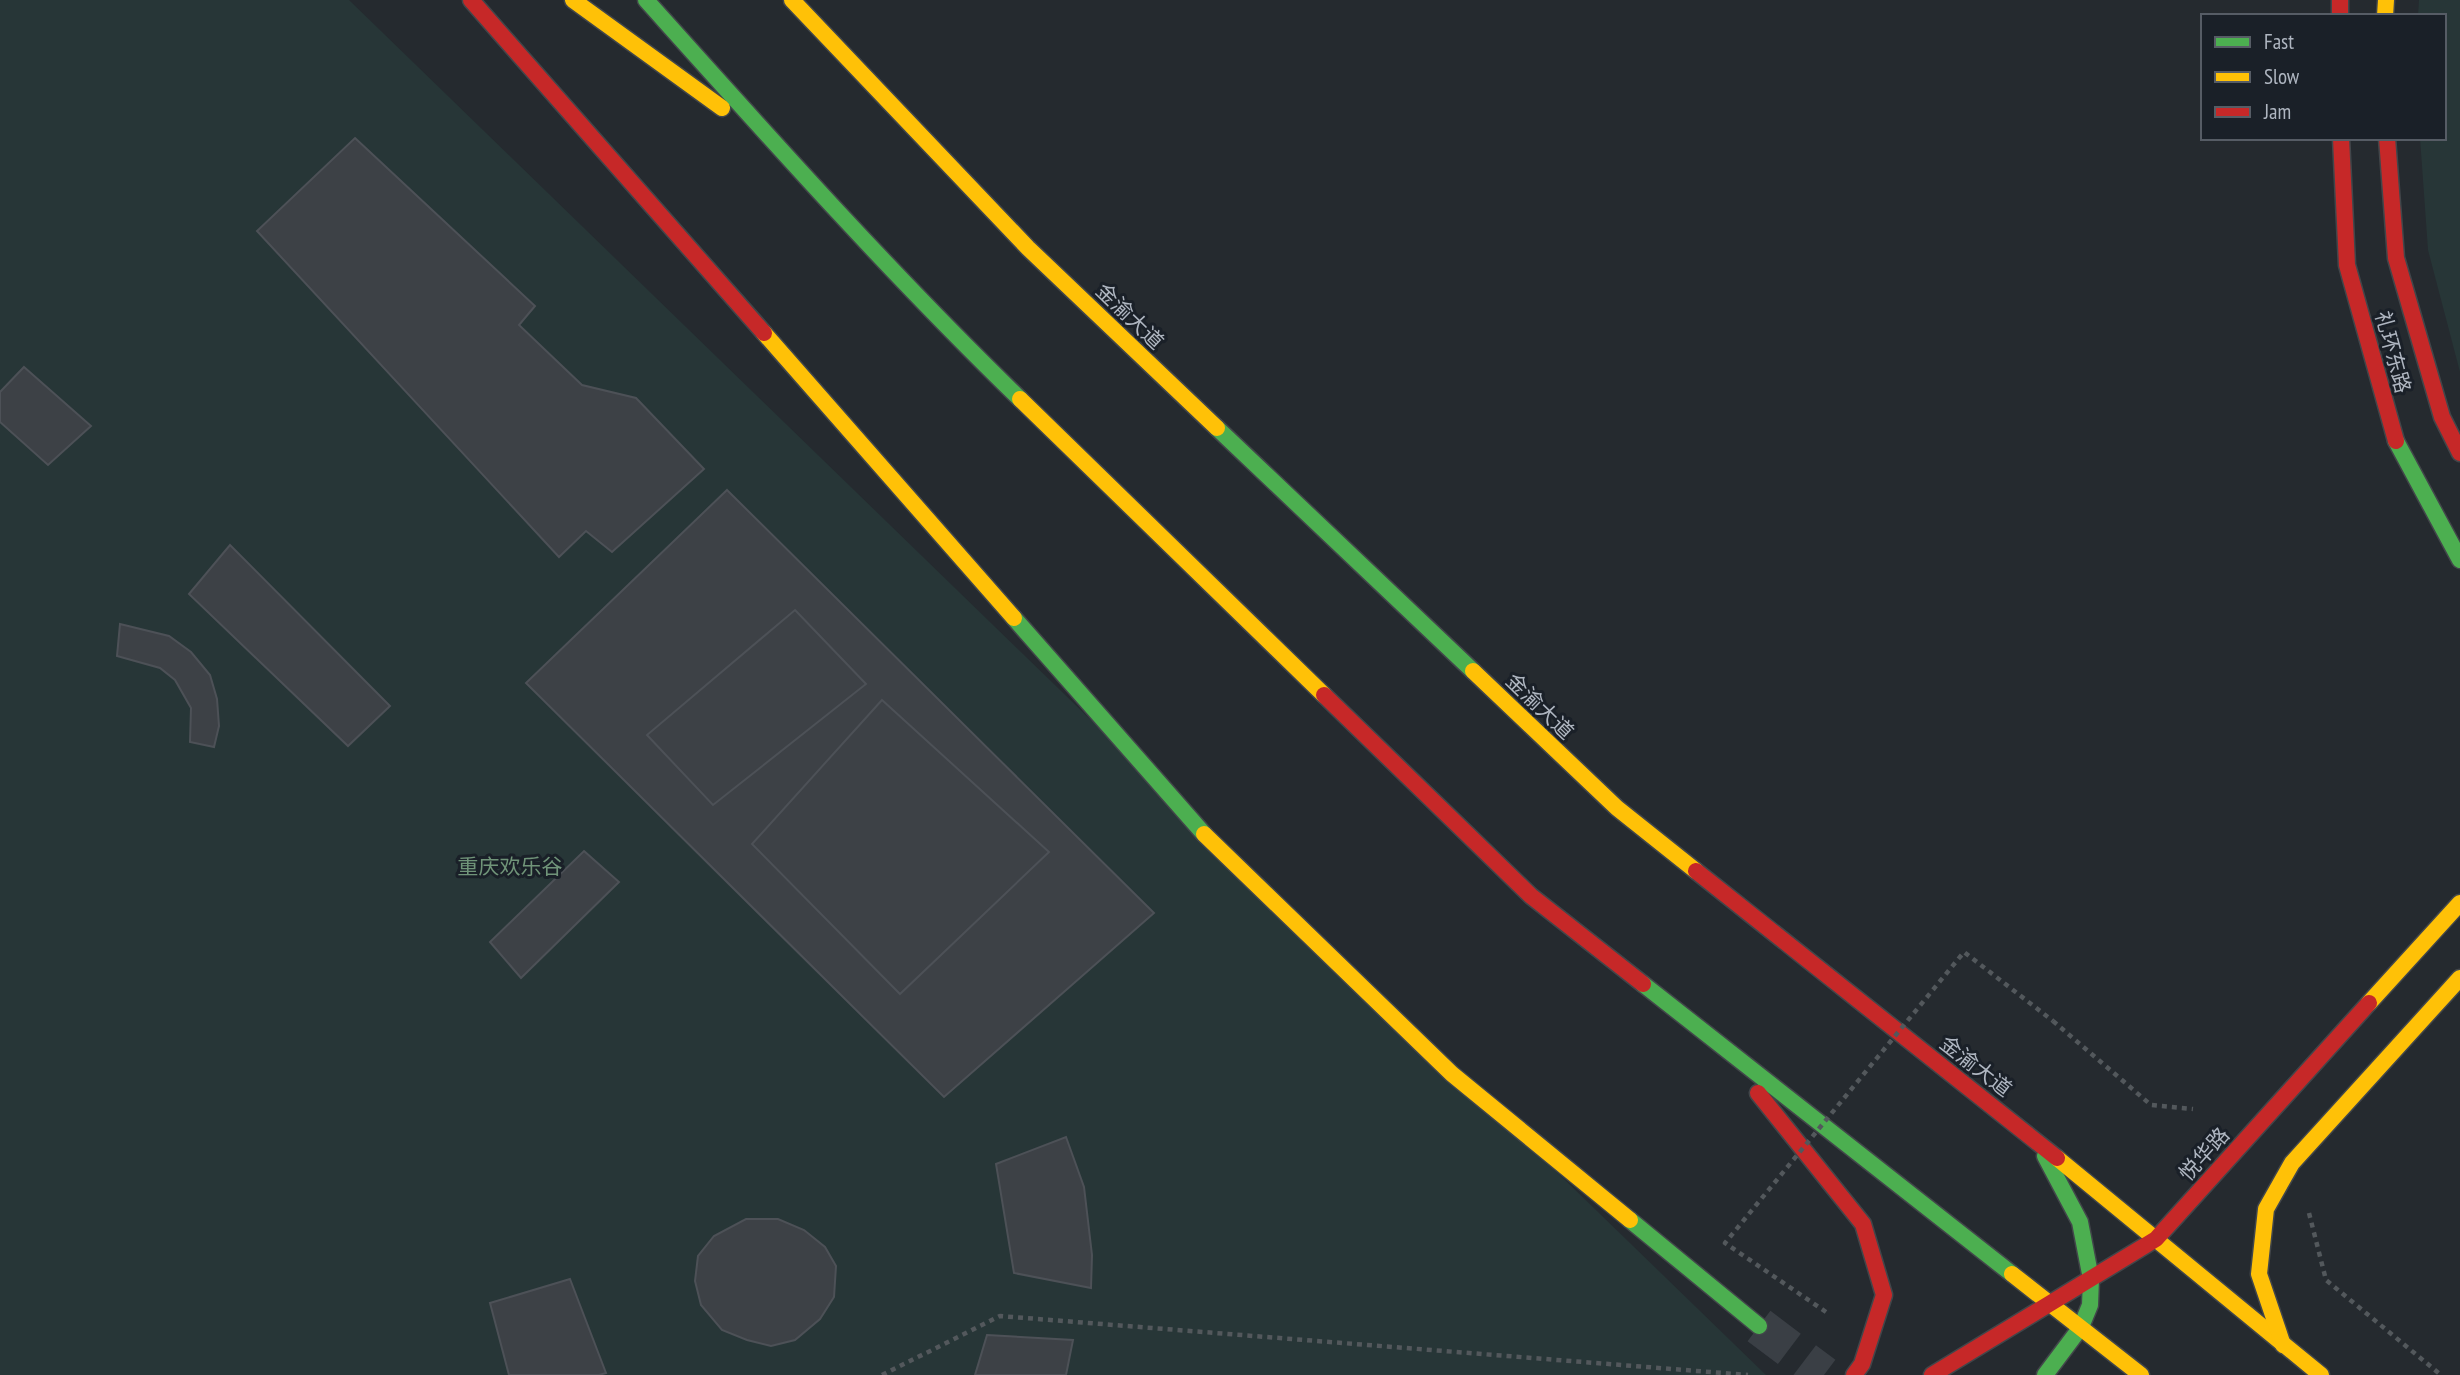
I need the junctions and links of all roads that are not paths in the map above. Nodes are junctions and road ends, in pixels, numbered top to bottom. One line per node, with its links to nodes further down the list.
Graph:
1 (471, 0): 17 (main road)
2 (573, 0): 7 (main road)
3 (646, 0): 7 (main road)
4 (792, 0): 13 (main road, 金渝大道)
5 (2342, 140): 9 (main road, 礼环东路)
6 (2387, 140): 8 (main road, 礼环东路)
7 (783, 152): 12 (main road)
8 (2460, 453)
9 (2460, 560)
10 (2460, 903): 14 (main road, 悦华路)
11 (2460, 978): 19 (main road)
12 (1718, 1042): 16 (main road); 20 (main road)
13 (2036, 1141): 14 (main road, 金渝大道); 15 (main road)
14 (2156, 1239): 15 (main road, 悦华路); 19 (main road, 金渝大道)
15 (2091, 1279): 16 (main road, 悦华路); 18 (main road)
16 (2051, 1304): 18 (main road); 21 (main road, 悦华路)
17 (1759, 1326)
18 (2081, 1327): 22 (main road); 23 (main road)
19 (2283, 1345): 24 (main road, 金渝大道)
20 (1854, 1375)
21 (1932, 1375)
22 (2045, 1375)
23 (2141, 1375)
24 (2321, 1375)

